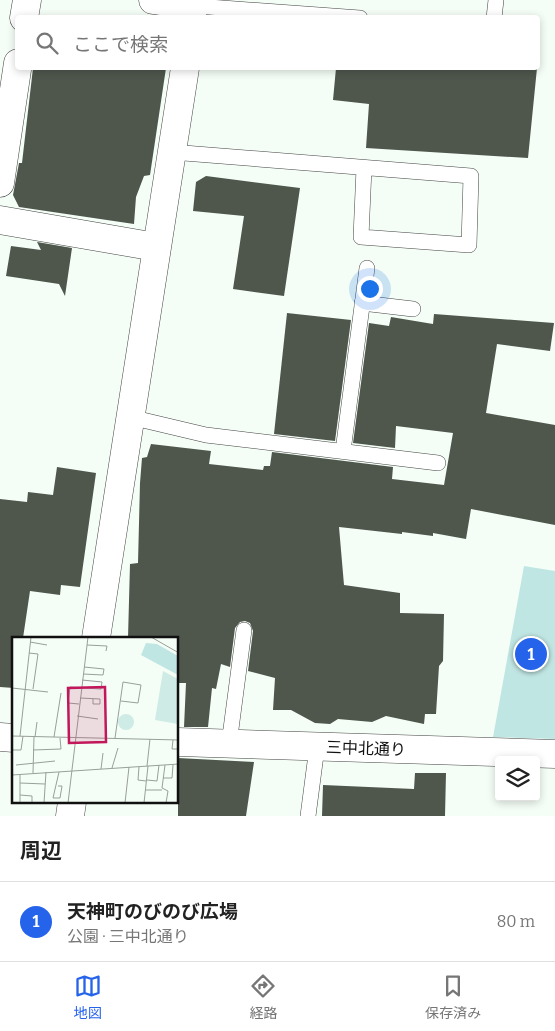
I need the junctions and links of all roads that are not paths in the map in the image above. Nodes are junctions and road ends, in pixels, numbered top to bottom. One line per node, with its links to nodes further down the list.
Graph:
1 (27, 0): 5 (street)
2 (154, 0): 4 (street)
3 (496, 0): 7 (lane)
4 (195, 8): 6 (lane)
5 (24, 15)
6 (310, 15)
7 (494, 15)
8 (17, 70): 12 (street)
9 (185, 70): 10 (street)
10 (171, 152): 11 (lane); 14 (street)
11 (364, 168): 11 (lane)
12 (0, 183)
13 (0, 220): 14 (street)
14 (156, 247): 18 (street)
15 (366, 268): 16 (lane)
16 (362, 303): 17 (lane); 19 (lane)
17 (413, 309)
18 (130, 418): 19 (lane); 22 (street)
19 (343, 451): 20 (lane)
20 (438, 464)
21 (244, 630): 24 (lane)
22 (96, 637)
23 (179, 742): 24 (street, 三中北通り)
24 (229, 744): 25 (street, 三中北通り)
25 (317, 747): 26 (street, 三中北通り); 27 (lane)
26 (555, 754)
27 (308, 816)

